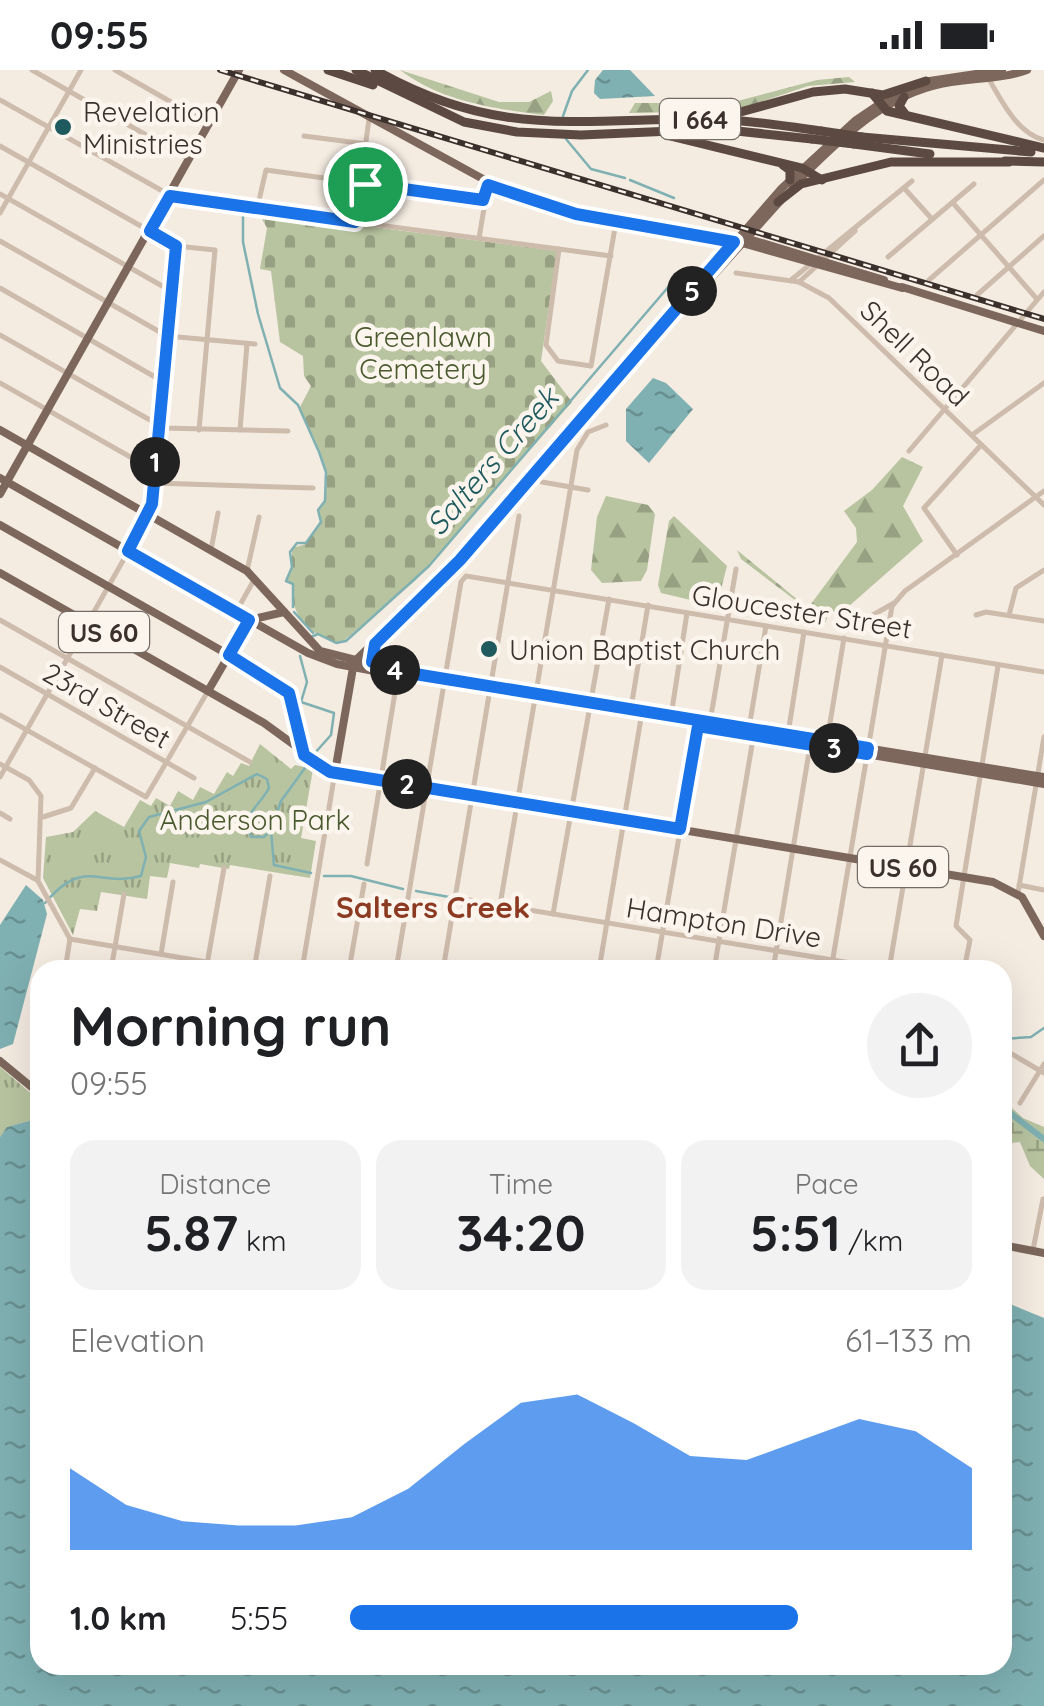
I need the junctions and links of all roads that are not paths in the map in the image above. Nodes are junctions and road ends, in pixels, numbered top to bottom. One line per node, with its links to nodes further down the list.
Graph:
1 (32, 70): 15 (street)
2 (81, 70): 15 (street)
3 (115, 70): 25 (street)
4 (284, 70): 23 (main road)
5 (328, 70): 20 (highway)
6 (356, 70): 20 (highway, I 664)
7 (375, 70): 17 (highway, I 664)
8 (390, 70): 17 (highway)
9 (1002, 70): 13 (main road)
10 (1026, 70): 13 (main road)
11 (240, 72): 25 (main road)
12 (964, 72): 13 (main road); 14 (main road)
13 (986, 74): 18 (main road); 31 (street)
14 (926, 81): 16 (highway); 21 (main road)
15 (69, 91): 26 (street); 36 (street)
16 (872, 93): 21 (highway); 24 (highway)
17 (425, 96): 27 (highway, I 664)
18 (904, 97): 21 (main road); 22 (highway)
19 (0, 100): 26 (street)
20 (414, 101): 27 (highway, I 664)
21 (881, 106): 22 (highway); 40 (main road)
22 (906, 116): 34 (highway)
23 (369, 119): 32 (street); 47 (main road)
24 (695, 119): 28 (highway, I 664); 34 (highway, I 664, bridge)
25 (211, 124): 36 (main road)
26 (49, 127): 37 (street); 50 (street)
27 (547, 129): 28 (highway, I 664)
28 (580, 130): 29 (highway, I 664)
29 (638, 132): 35 (highway); 38 (highway, I 664, bridge)
30 (304, 136): 32 (street)
31 (1044, 140)
32 (366, 144): 45 (street)
33 (0, 146): 37 (street)
34 (1044, 150)
35 (748, 153): 40 (highway); 41 (highway)
36 (190, 160): 50 (main road)
37 (29, 162): 51 (street); 60 (street)
38 (1009, 162): 39 (highway, I 664); 42 (highway)
39 (1044, 162)
40 (804, 170): 41 (main road); 42 (highway); 53 (main road)
41 (790, 180): 64 (main road)
42 (823, 180): 53 (highway)
43 (1044, 180): 61 (street)
44 (912, 181): 48 (street)
45 (360, 183): 52 (street); 55 (street); 58 (street)
46 (974, 184): 54 (street)
47 (488, 185): 52 (street); 59 (main road)
48 (904, 188): 57 (street); 70 (street)
49 (0, 194): 51 (street)
50 (170, 196): 55 (street); 60 (main road)
51 (8, 198): 56 (street); 71 (street)
52 (483, 200): 63 (street)
53 (778, 202): 64 (main road)
54 (952, 203): 57 (street); 61 (street)
55 (257, 209): 58 (street)
56 (0, 213)
57 (932, 220): 69 (street)
58 (355, 222): 63 (street)
59 (616, 222): 64 (main road); 68 (street)
60 (150, 231): 66 (street); 71 (main road)
61 (981, 235): 72 (street); 74 (street)
62 (1044, 236): 72 (street)
63 (480, 238): 67 (street)
64 (740, 240): 70 (main road); 148 (main road)
65 (0, 241): 81 (street)
66 (176, 246): 77 (street); 87 (street)
67 (559, 249): 68 (street); 68 (street)
68 (610, 256)
69 (888, 257)
70 (818, 262): 75 (street); 82 (main road)
71 (129, 267): 77 (street); 81 (main road)
72 (1009, 267): 79 (street); 80 (street)
73 (736, 273): 75 (street, Shell Road)
74 (929, 280)
75 (795, 281): 92 (street, Shell Road)
76 (0, 288): 86 (street)
77 (172, 291): 85 (street)
78 (1044, 292): 80 (street)
79 (977, 295)
80 (1036, 299): 82 (street)
81 (109, 303): 85 (street); 86 (main road)
82 (1021, 324): 83 (main road); 92 (street)
83 (1044, 331)
84 (0, 336): 88 (street)
85 (167, 336): 87 (street); 89 (street)
86 (88, 339): 88 (main road); 89 (street)
87 (206, 340): 97 (street); 98 (street)
88 (68, 374): 93 (main road); 95 (street)
89 (163, 381): 95 (street)
90 (0, 383): 93 (street)
91 (1044, 383): 100 (street)
92 (945, 409): 100 (street, Shell Road); 103 (street)
93 (48, 410): 102 (main road); 104 (street)
94 (606, 425): 108 (street)
95 (159, 426): 97 (street); 104 (street)
96 (0, 430): 102 (main road)
97 (198, 430): 98 (street)
98 (240, 430): 99 (street)
99 (288, 431)
100 (972, 435): 101 (street, Shell Road)
101 (982, 444): 113 (street, Shell Road); 122 (street)
102 (28, 446): 105 (main road); 116 (main road)
103 (910, 451)
104 (154, 471): 106 (street)
105 (4, 480): 112 (main road); 121 (main road)
106 (154, 482): 109 (street); 116 (street)
107 (542, 482): 108 (street)
108 (571, 487): 110 (street); 130 (street)
109 (312, 488)
110 (588, 490)
111 (1044, 491): 113 (street)
112 (0, 494)
113 (1036, 497): 114 (street, Shell Road); 122 (street)
114 (1044, 505)
115 (218, 513): 120 (street)
116 (149, 515): 120 (main road); 121 (street)
117 (519, 516): 128 (street)
118 (259, 517): 125 (street)
119 (0, 525): 129 (main road, US 60)
120 (211, 550): 125 (main road)
121 (128, 551): 129 (street); 134 (main road)
122 (957, 554): 132 (street)
123 (736, 568): 139 (street)
124 (1044, 570): 138 (street)
125 (247, 571): 127 (main road)
126 (0, 573): 143 (main road, US 60)
127 (256, 578): 134 (street); 135 (main road)
128 (508, 582): 130 (street, Gloucester Street); 159 (street, Gloucester Street); 160 (street)
129 (108, 586): 143 (street); 150 (main road, US 60)
130 (554, 590): 131 (street, Gloucester Street); 163 (street)
131 (609, 599): 133 (street, Gloucester Street); 164 (street)
132 (894, 603): 142 (street); 149 (street)
133 (648, 606): 136 (street, Gloucester Street); 165 (street)
134 (236, 612): 141 (main road)
135 (284, 612): 141 (main road); 153 (main road)
136 (687, 613): 139 (street, Gloucester Street); 168 (street)
137 (976, 614): 138 (street)
138 (1009, 615): 144 (street)
139 (728, 619): 145 (street, Gloucester Street); 169 (street)
140 (0, 620): 152 (street)
141 (249, 620): 150 (street); 153 (main road)
142 (864, 620)
143 (88, 622): 152 (street); 161 (main road, US 60)
144 (1044, 622)
145 (766, 626): 146 (street, Gloucester Street); 173 (street)
146 (804, 632): 147 (street, Gloucester Street); 174 (street)
147 (844, 638): 149 (street, Gloucester Street); 176 (street)
148 (375, 644): 153 (main road); 155 (main road)
149 (885, 644): 151 (street, Gloucester Street); 178 (street)
150 (229, 655): 161 (main road); 179 (street)
151 (942, 655): 154 (street, Gloucester Street); 180 (street)
152 (67, 658): 162 (street); 171 (street)
153 (353, 664): 155 (main road); 158 (main road); 186 (main road)
154 (999, 664): 157 (street, Gloucester Street); 185 (street)
155 (379, 666): 158 (main road)
156 (0, 667): 162 (street, 23rd Street)
157 (1044, 672)
158 (398, 673): 159 (main road); 189 (street)
159 (444, 681): 160 (main road); 191 (street)
160 (491, 689): 163 (main road); 192 (street)
161 (208, 691): 171 (street); 179 (main road, US 60)
162 (47, 694): 172 (street); 182 (street, 23rd Street)
163 (536, 696): 164 (main road); 193 (street)
164 (590, 705): 165 (main road); 194 (street)
165 (631, 712): 166 (main road)
166 (642, 713): 168 (main road); 170 (main road); 198 (street)
167 (0, 714): 172 (street)
168 (671, 716): 169 (main road)
169 (710, 722): 173 (main road)
170 (698, 726): 173 (main road); 199 (street)
171 (188, 727): 181 (street); 182 (street)
172 (26, 730): 183 (street); 184 (street)
173 (752, 732): 174 (main road); 177 (main road); 200 (street)
174 (788, 734): 177 (main road)
175 (1044, 737): 190 (street)
176 (827, 740): 177 (main road); 178 (main road)
177 (811, 741): 178 (main road); 201 (street)
178 (868, 751): 180 (main road); 202 (street)
179 (308, 759): 186 (main road, US 60)
180 (924, 760): 185 (main road); 205 (street)
181 (250, 762)
182 (168, 763): 184 (street); 188 (street, 23rd Street)
183 (3, 765): 187 (street); 196 (street)
184 (95, 768): 196 (street)
185 (981, 770): 190 (main road); 208 (street)
186 (335, 772): 189 (main road, US 60); 231 (street)
187 (0, 777)
188 (194, 778)
189 (381, 779): 191 (main road, US 60); 204 (street)
190 (1040, 780): 212 (street)
191 (427, 787): 192 (main road, US 60); 233 (street)
192 (474, 794): 193 (main road, US 60); 215 (street)
193 (518, 802): 194 (main road, US 60); 216 (street)
194 (570, 811): 198 (main road, US 60); 217 (street)
195 (0, 813): 197 (street)
196 (43, 816): 209 (street)
197 (10, 819)
198 (624, 820): 199 (main road, US 60); 218 (street)
199 (680, 829): 200 (main road, US 60); 220 (street)
200 (736, 839): 201 (main road, US 60); 222 (street)
201 (793, 848): 202 (main road, US 60); 224 (street)
202 (850, 858): 205 (main road, US 60); 239 (street)
203 (0, 860): 209 (street)
204 (367, 864)
205 (906, 867): 208 (main road, US 60); 240 (street)
206 (224, 868): 229 (street)
207 (270, 876): 230 (street)
208 (963, 876): 212 (main road, US 60); 241 (street)
209 (38, 881): 221 (street)
210 (173, 882): 225 (street)
211 (364, 884): 232 (street)
212 (1018, 889): 213 (street); 219 (main road)
213 (1044, 890)
214 (124, 894): 223 (street)
215 (456, 898): 216 (street, Hampton Drive); 234 (street)
216 (500, 905): 217 (street, Hampton Drive)
217 (552, 914): 218 (street, Hampton Drive)
218 (607, 923): 220 (street, Hampton Drive); 235 (street)
219 (1043, 930)
220 (662, 932): 222 (street, Hampton Drive); 236 (street)
221 (70, 938): 223 (street); 226 (street)
222 (719, 942): 224 (street, Hampton Drive); 237 (street)
223 (115, 946): 225 (street); 227 (street)
224 (776, 951): 238 (street); 239 (street, Hampton Drive)
225 (161, 954): 228 (street)
226 (67, 960)
227 (113, 960)
228 (184, 960)
229 (208, 960)
230 (256, 960)
231 (304, 960)
232 (351, 960)
233 (398, 960)
234 (446, 960)
235 (601, 960)
236 (658, 960)
237 (716, 960)
238 (775, 960)
239 (833, 960)
240 (892, 960)
241 (966, 960)
242 (1012, 1055): 244 (street)
243 (0, 1061): 245 (main road)
244 (1043, 1069): 246 (street)
245 (30, 1086)
246 (1020, 1103)
247 (1043, 1199): 249 (street)
248 (1012, 1247): 249 (main road)
249 (1033, 1250): 250 (main road)
250 (1044, 1253)

